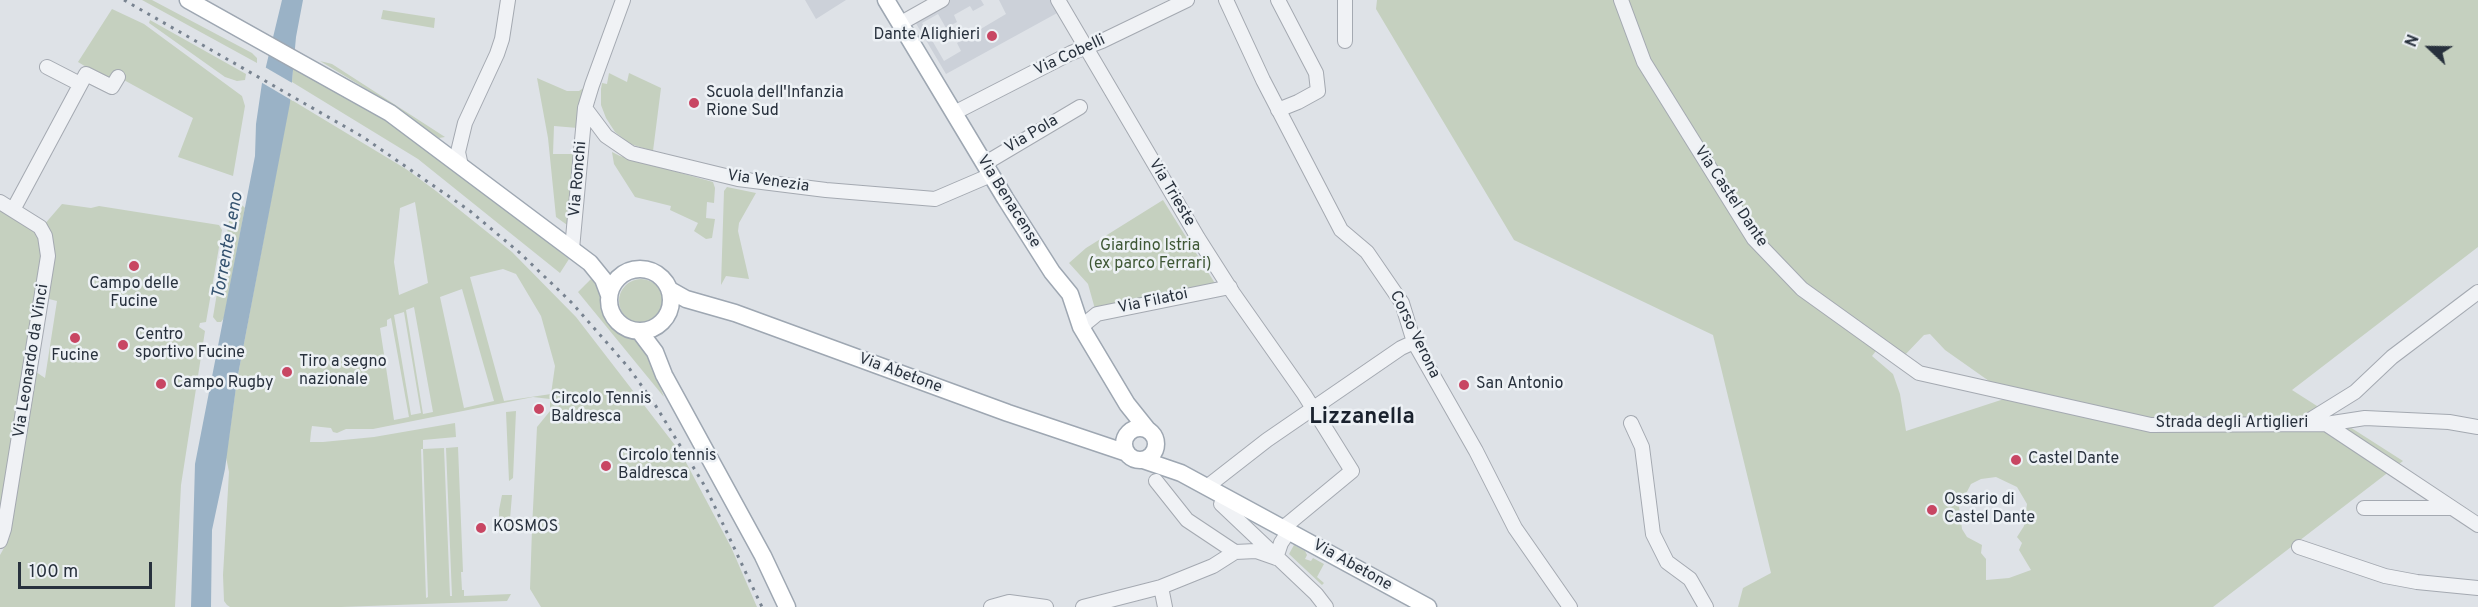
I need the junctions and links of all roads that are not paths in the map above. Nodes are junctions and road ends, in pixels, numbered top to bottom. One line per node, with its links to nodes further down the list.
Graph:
1 (188, 0): 23 (main road)
2 (508, 0): 22 (street)
3 (623, 0): 19 (street)
4 (886, 0): 12 (main road, Via Benacense)
5 (942, 0): 12 (street)
6 (1058, 0): 14 (street, Via Trieste)
7 (1187, 0): 14 (street, Via Cobelli)
8 (1226, 0): 20 (street, Corso Verona)
9 (1278, 0): 20 (street)
10 (1345, 0): 13 (street)
11 (1621, 0): 39 (street, Via Castel Dante)
12 (901, 23): 21 (main road, Via Benacense)
13 (1345, 41)
14 (1086, 47): 21 (street, Via Cobelli); 31 (street, Via Trieste)
15 (47, 67): 17 (street)
16 (118, 77): 17 (street)
17 (80, 84): 27 (street)
18 (1080, 107): 25 (street, Via Pola)
19 (585, 108): 25 (street, Via Venezia); 28 (street, Via Ronchi)
20 (1278, 110): 38 (street, Corso Verona)
21 (954, 113): 25 (main road, Via Benacense)
22 (465, 123): 23 (street); 24 (street)
23 (433, 145): 24 (main road)
24 (461, 166): 28 (main road)
25 (988, 170): 37 (main road, Via Benacense)
26 (0, 202): 27 (street, Via Leonardo da Vinci)
27 (13, 210): 59 (street, Via Leonardo da Vinci)
28 (572, 249): 29 (main road)
29 (590, 263): 30 (main road); 34 (main road)
30 (626, 272): 32 (main road); 34 (main road)
31 (1230, 287): 37 (street, Via Filatoi); 41 (street, Via Trieste)
32 (670, 290): 35 (main road, Via Abetone); 36 (main road)
33 (2478, 292): 43 (street)
34 (609, 295): 36 (main road)
35 (707, 306): 36 (main road); 48 (main road, Via Abetone)
36 (653, 327): 65 (main road)
37 (1081, 327): 40 (main road, Via Benacense)
38 (1414, 342): 41 (street); 72 (street, Corso Verona)
39 (1919, 373): 43 (street, Strada degli Artiglieri)
40 (1127, 404): 46 (main road, Via Benacense); 47 (main road, Via Benacense)
41 (1312, 409): 53 (street); 58 (street, Via Trieste)
42 (1630, 423): 73 (street)
43 (2304, 424): 44 (street, Strada degli Artiglieri)
44 (2326, 424): 45 (street, Strada degli Artiglieri); 56 (street)
45 (2478, 427)
46 (1147, 429): 47 (main road); 49 (main road)
47 (1129, 433): 48 (main road); 50 (main road)
48 (1094, 442): 50 (main road, Via Abetone)
49 (1156, 445): 50 (main road); 51 (main road)
50 (1135, 456): 51 (main road, Via Abetone)
51 (1182, 473): 53 (main road, Via Abetone)
52 (1156, 481): 61 (street)
53 (1208, 486): 58 (main road, Via Abetone)
54 (1221, 504): 62 (street)
55 (2364, 508): 56 (street)
56 (2452, 508): 57 (street)
57 (2478, 525)
58 (1286, 530): 62 (street); 71 (main road, Via Abetone)
59 (0, 541)
60 (2299, 547): 64 (street)
61 (1234, 552): 62 (street); 63 (street)
62 (1276, 558): 70 (street)
63 (1161, 587): 68 (street); 69 (street)
64 (2478, 588)
65 (787, 607)
66 (991, 607): 67 (street)
67 (1046, 607)
68 (1083, 607)
69 (1166, 607)
70 (1326, 607)
71 (1428, 607)
72 (1570, 607)
73 (1706, 607)

